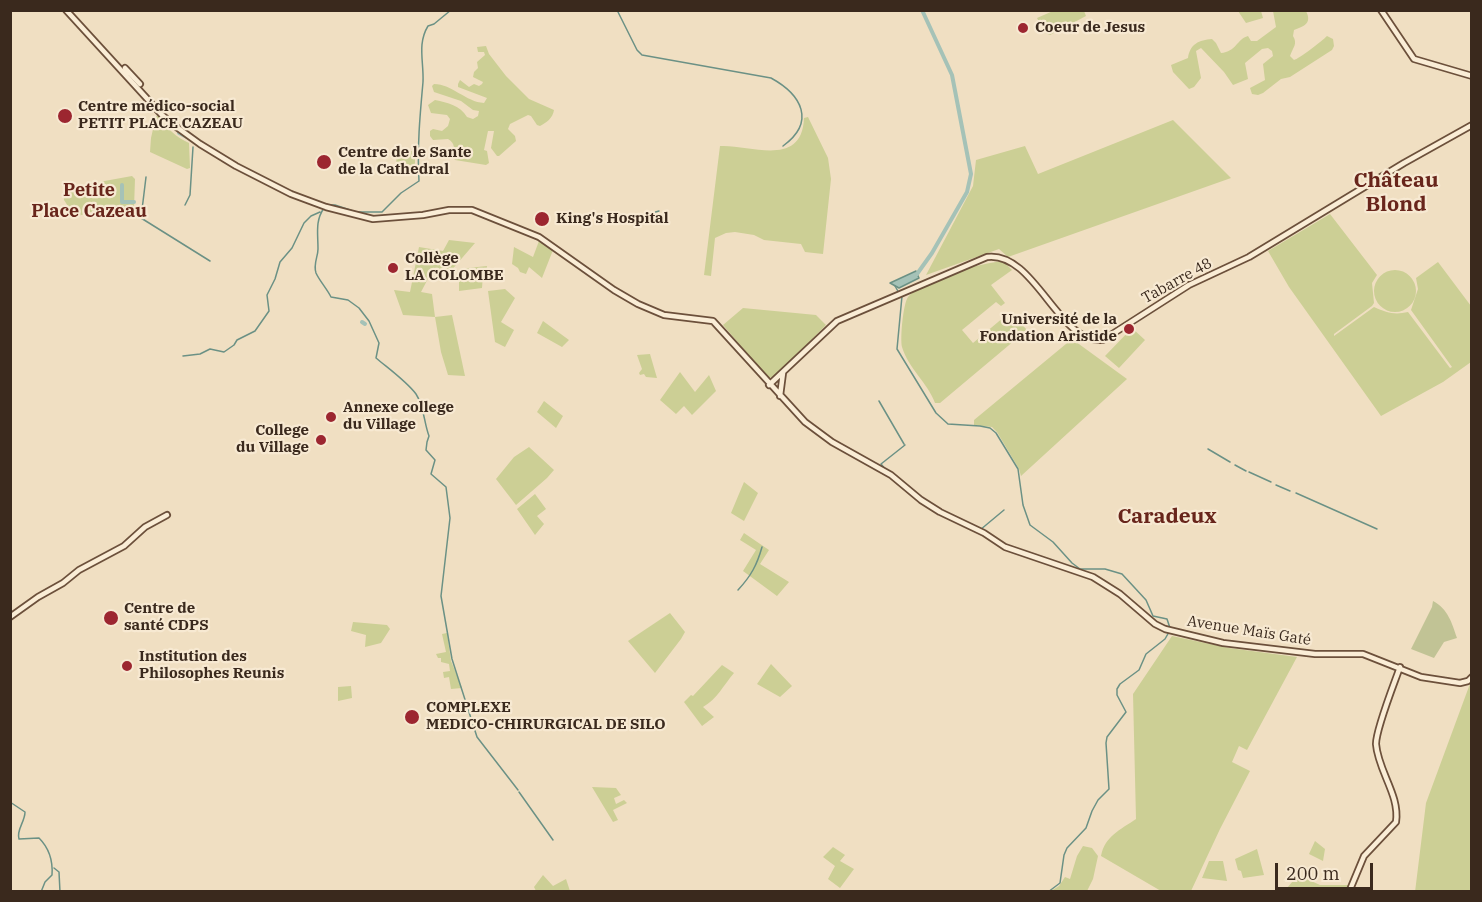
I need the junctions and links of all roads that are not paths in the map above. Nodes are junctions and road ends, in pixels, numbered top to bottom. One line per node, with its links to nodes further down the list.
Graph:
1 (69, 10): 6 (street, Avenue Maïs Gaté)
2 (1381, 10): 3 (street)
3 (1472, 76)
4 (1472, 125): 5 (street, Tabarre 48)
5 (783, 373): 6 (street); 7 (street)
6 (769, 385): 7 (street, Avenue Maïs Gaté)
7 (780, 396): 10 (street, Avenue Maïs Gaté)
8 (167, 515): 9 (street)
9 (10, 617)
10 (1400, 667): 11 (street, Avenue Maïs Gaté); 12 (street)
11 (1472, 677)
12 (1350, 890)

